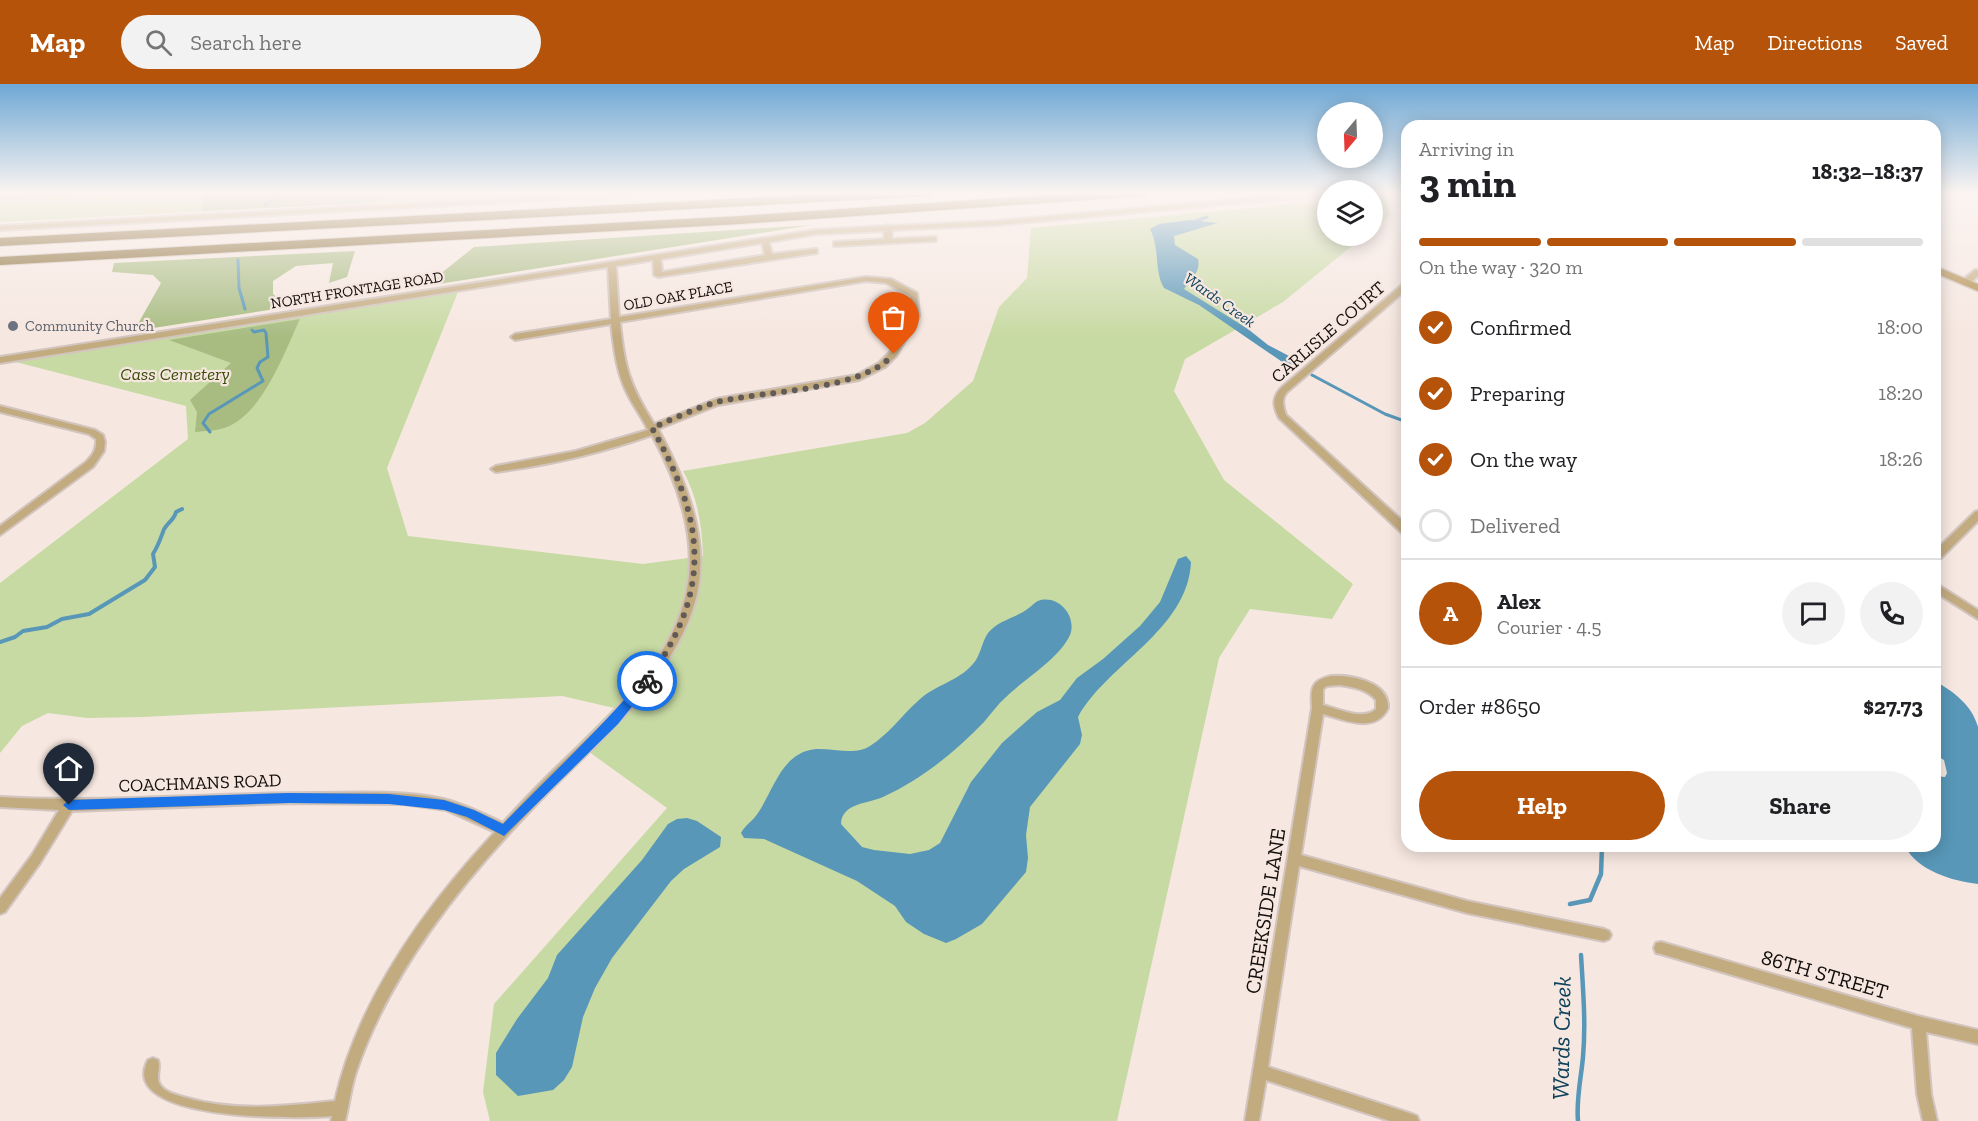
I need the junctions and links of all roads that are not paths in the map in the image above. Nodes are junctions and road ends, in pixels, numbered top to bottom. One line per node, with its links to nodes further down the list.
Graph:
1 (30, 240): 7 (highway)
2 (372, 240): 12 (highway)
3 (756, 240): 10 (street, NORTH FRONTAGE ROAD)
4 (765, 240): 11 (street)
5 (902, 240): 6 (street)
6 (888, 241): 8 (street)
7 (0, 242)
8 (837, 244)
9 (814, 250): 11 (street)
10 (657, 256): 11 (street); 13 (street, NORTH FRONTAGE ROAD)
11 (769, 257)
12 (0, 261)
13 (612, 263): 19 (street); 21 (street, NORTH FRONTAGE ROAD)
14 (1941, 271): 16 (street)
15 (1978, 272): 16 (street)
16 (1966, 282): 17 (street)
17 (1978, 288)
18 (1401, 297): 26 (street, CARLISLE COURT)
19 (617, 321): 20 (street, OLD OAK PLACE); 23 (street); 23 (street, OLD OAK PLACE)
20 (515, 337)
21 (0, 360)
22 (0, 409): 27 (street)
23 (653, 429): 24 (street); 34 (street)
24 (496, 469)
25 (1978, 515): 28 (street)
26 (1401, 525)
27 (0, 531)
28 (1941, 551)
29 (1941, 591): 30 (street)
30 (1978, 615)
31 (1318, 708): 31 (street, CREEKSIDE LANE); 35 (street, CREEKSIDE LANE)
32 (0, 802): 33 (street, COACHMANS ROAD)
33 (69, 805): 34 (street, COACHMANS ROAD); 36 (street)
34 (504, 830): 43 (street)
35 (1293, 859): 37 (street); 42 (street, CREEKSIDE LANE)
36 (0, 908)
37 (1604, 935)
38 (1661, 948): 39 (street, 86TH STREET)
39 (1918, 1023): 40 (street, 86TH STREET); 46 (street)
40 (1978, 1037)
41 (153, 1065): 43 (street)
42 (1259, 1071): 44 (street, CREEKSIDE LANE); 45 (street)
43 (338, 1114)
44 (1252, 1121)
45 (1412, 1121)
46 (1930, 1121)

